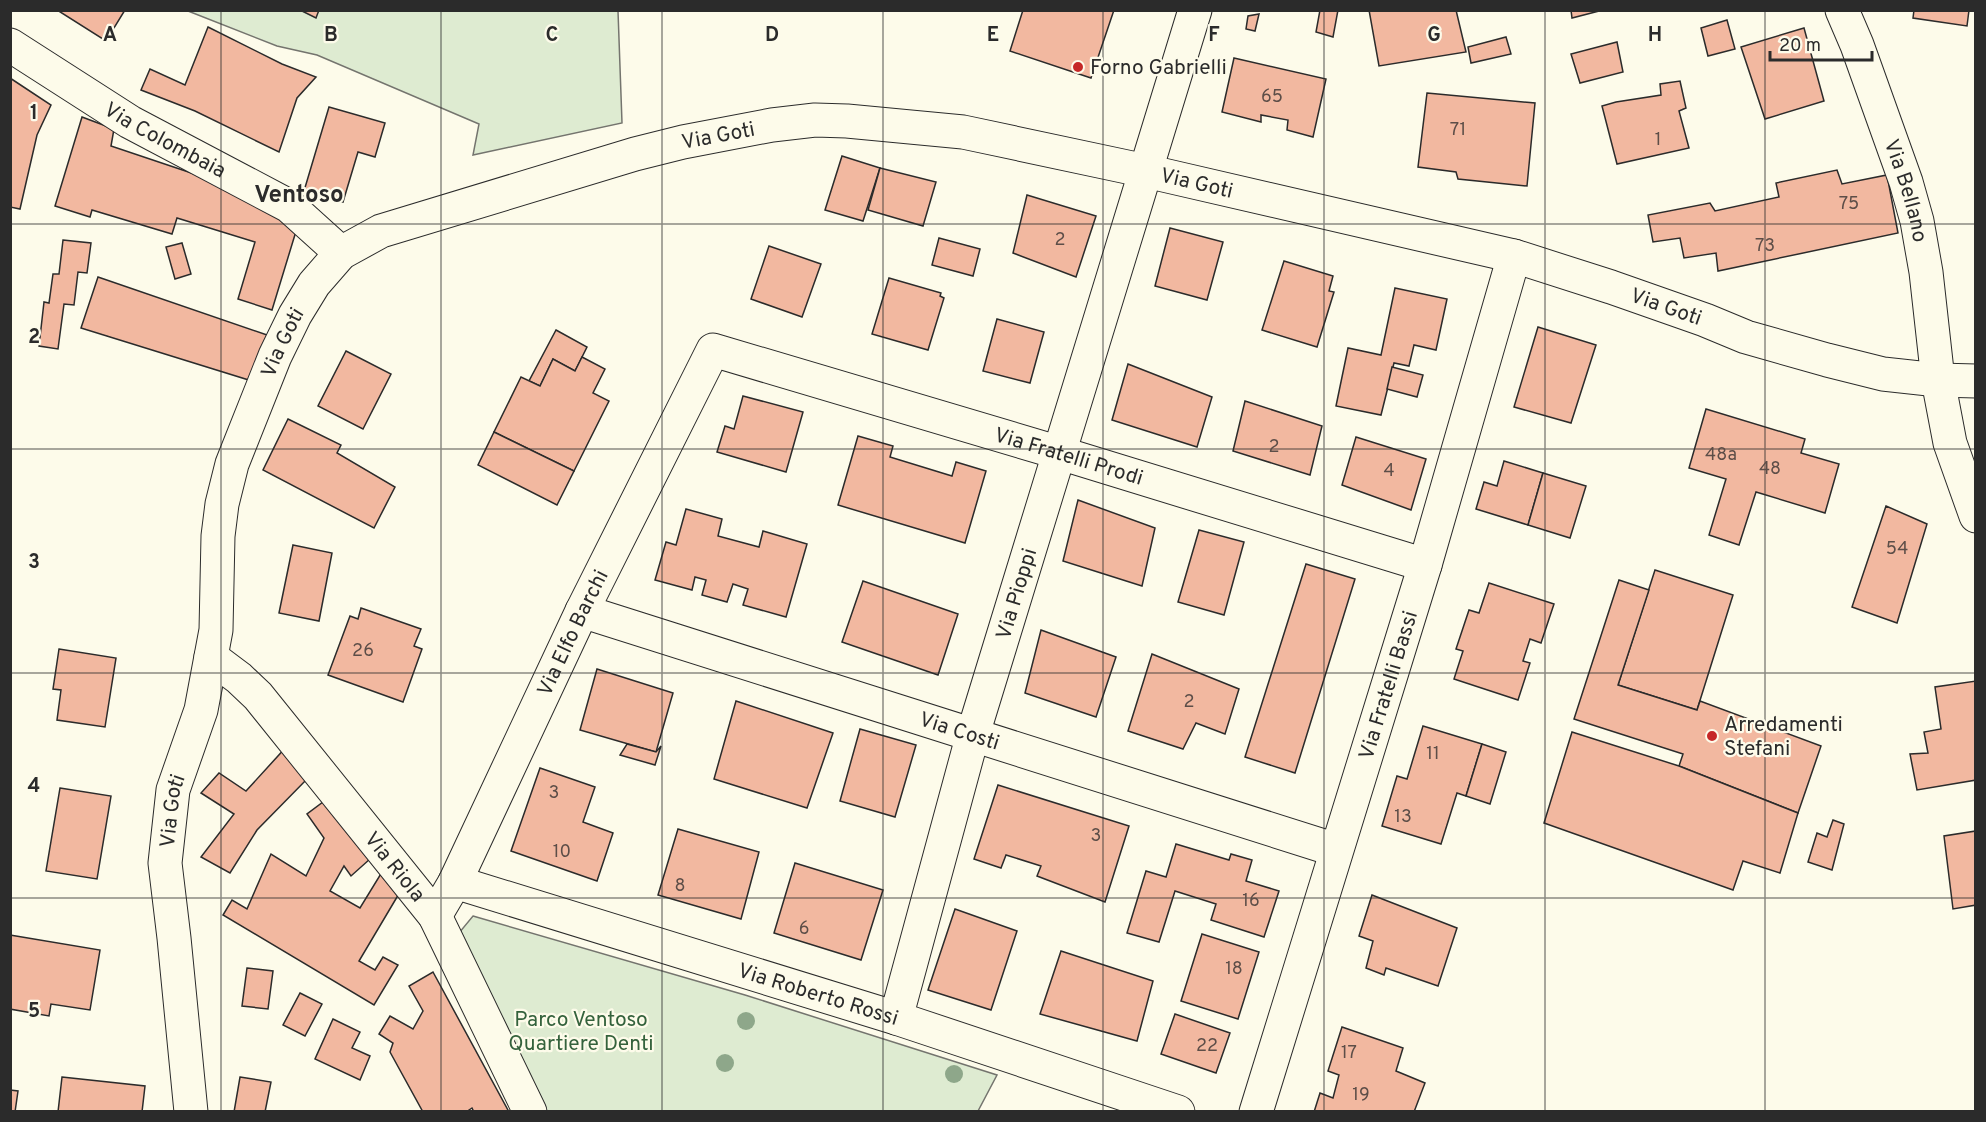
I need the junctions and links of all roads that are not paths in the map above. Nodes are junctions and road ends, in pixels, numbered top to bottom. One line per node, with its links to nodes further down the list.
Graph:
1 (1195, 10): 6 (street, Via Pioppi)
2 (1842, 10): 10 (street, Via Bellano)
3 (10, 45): 5 (street, Via Colombaia)
4 (10, 63): 5 (street, Via Colombaia)
5 (47, 67): 7 (street, Via Colombaia)
6 (1146, 171): 7 (street, Via Goti); 8 (street, Via Goti); 12 (street, Via Pioppi)
7 (341, 253): 16 (street, Via Goti)
8 (1514, 256): 10 (street, Via Goti); 14 (street, Via Fratelli Bassi)
9 (713, 350): 12 (street, Via Fratelli Prodi); 15 (street, Via Elfo Barchi)
10 (1938, 380): 11 (street, Via Goti); 13 (street, Via Bellano)
11 (1976, 381)
12 (1060, 453): 14 (street, Via Fratelli Prodi); 17 (street, Via Pioppi)
13 (1976, 516)
14 (1425, 565): 18 (street, Via Fratelli Bassi)
15 (582, 610): 17 (street, Via Costi); 19 (street, Via Elfo Barchi)
16 (211, 657): 20 (street, Via Riola); 22 (street, Via Goti)
17 (973, 734): 18 (street, Via Costi); 21 (street, Via Pioppi)
18 (1336, 850): 25 (street, Via Fratelli Bassi)
19 (455, 882): 20 (street, Via Elfo Barchi); 21 (street, Via Roberto Rossi)
20 (435, 916): 23 (street, Via Riola)
21 (896, 1018): 24 (street, Via Roberto Rossi)
22 (191, 1112)
23 (530, 1112)
24 (1178, 1112)
25 (1256, 1112)

